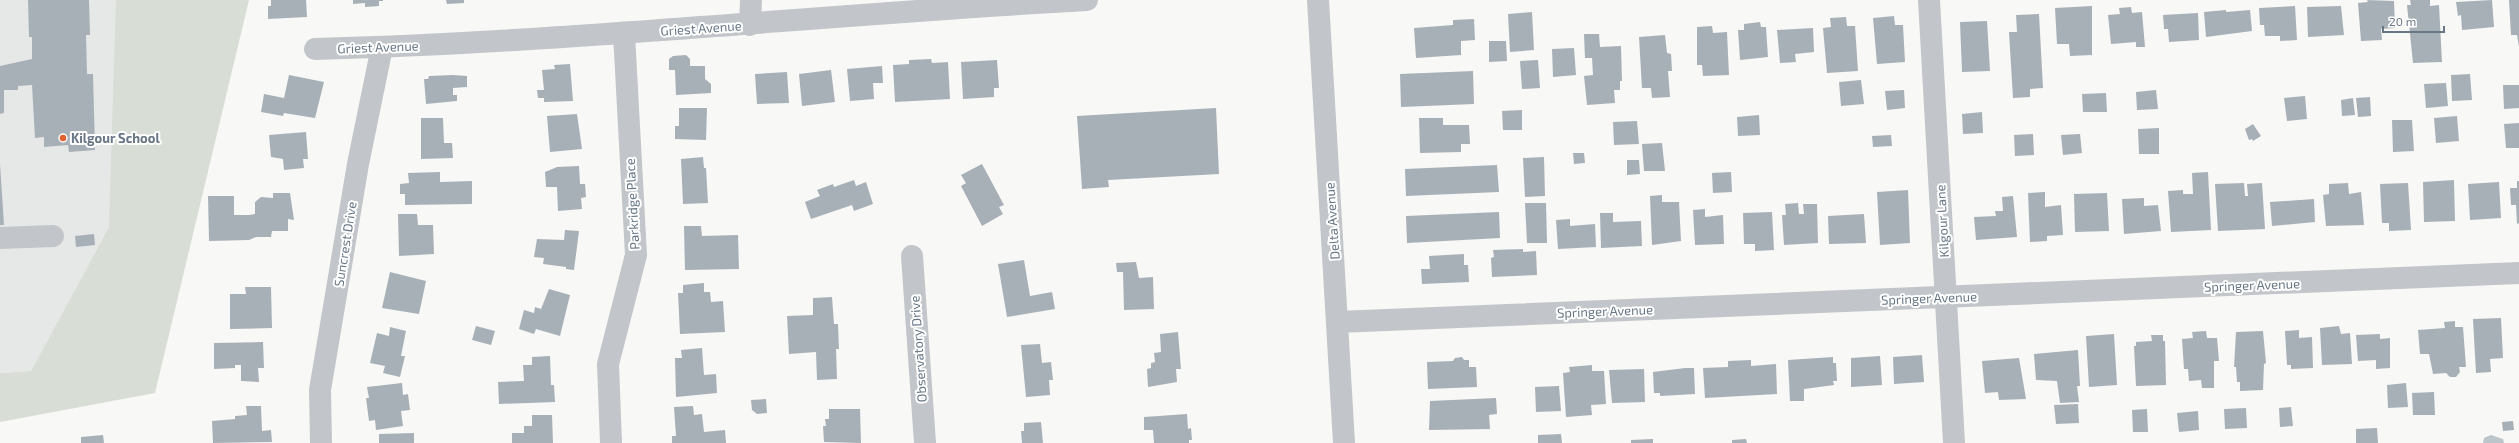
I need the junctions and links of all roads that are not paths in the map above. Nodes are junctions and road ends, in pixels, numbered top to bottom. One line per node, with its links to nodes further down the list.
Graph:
1 (751, 0): 6 (street)
2 (1087, 0): 5 (street, Griest Avenue)
3 (1318, 0): 15 (street, Delta Avenue)
4 (1929, 0): 14 (street, Kilgour Lane)
5 (997, 2): 6 (street, Griest Avenue)
6 (750, 25): 7 (street, Griest Avenue)
7 (624, 34): 8 (street, Griest Avenue); 17 (street, Parkridge Place)
8 (382, 47): 9 (street, Griest Avenue); 16 (street, Suncrest Drive)
9 (315, 49)
10 (53, 236): 11 (street)
11 (0, 238)
12 (912, 256): 18 (street, Observatory Drive)
13 (2519, 273): 14 (street, Springer Avenue)
14 (1946, 298): 15 (street, Springer Avenue); 20 (street, Kilgour Lane)
15 (1338, 322): 19 (street, Delta Avenue)
16 (321, 443)
17 (610, 443)
18 (925, 443)
19 (1344, 443)
20 (1954, 443)

